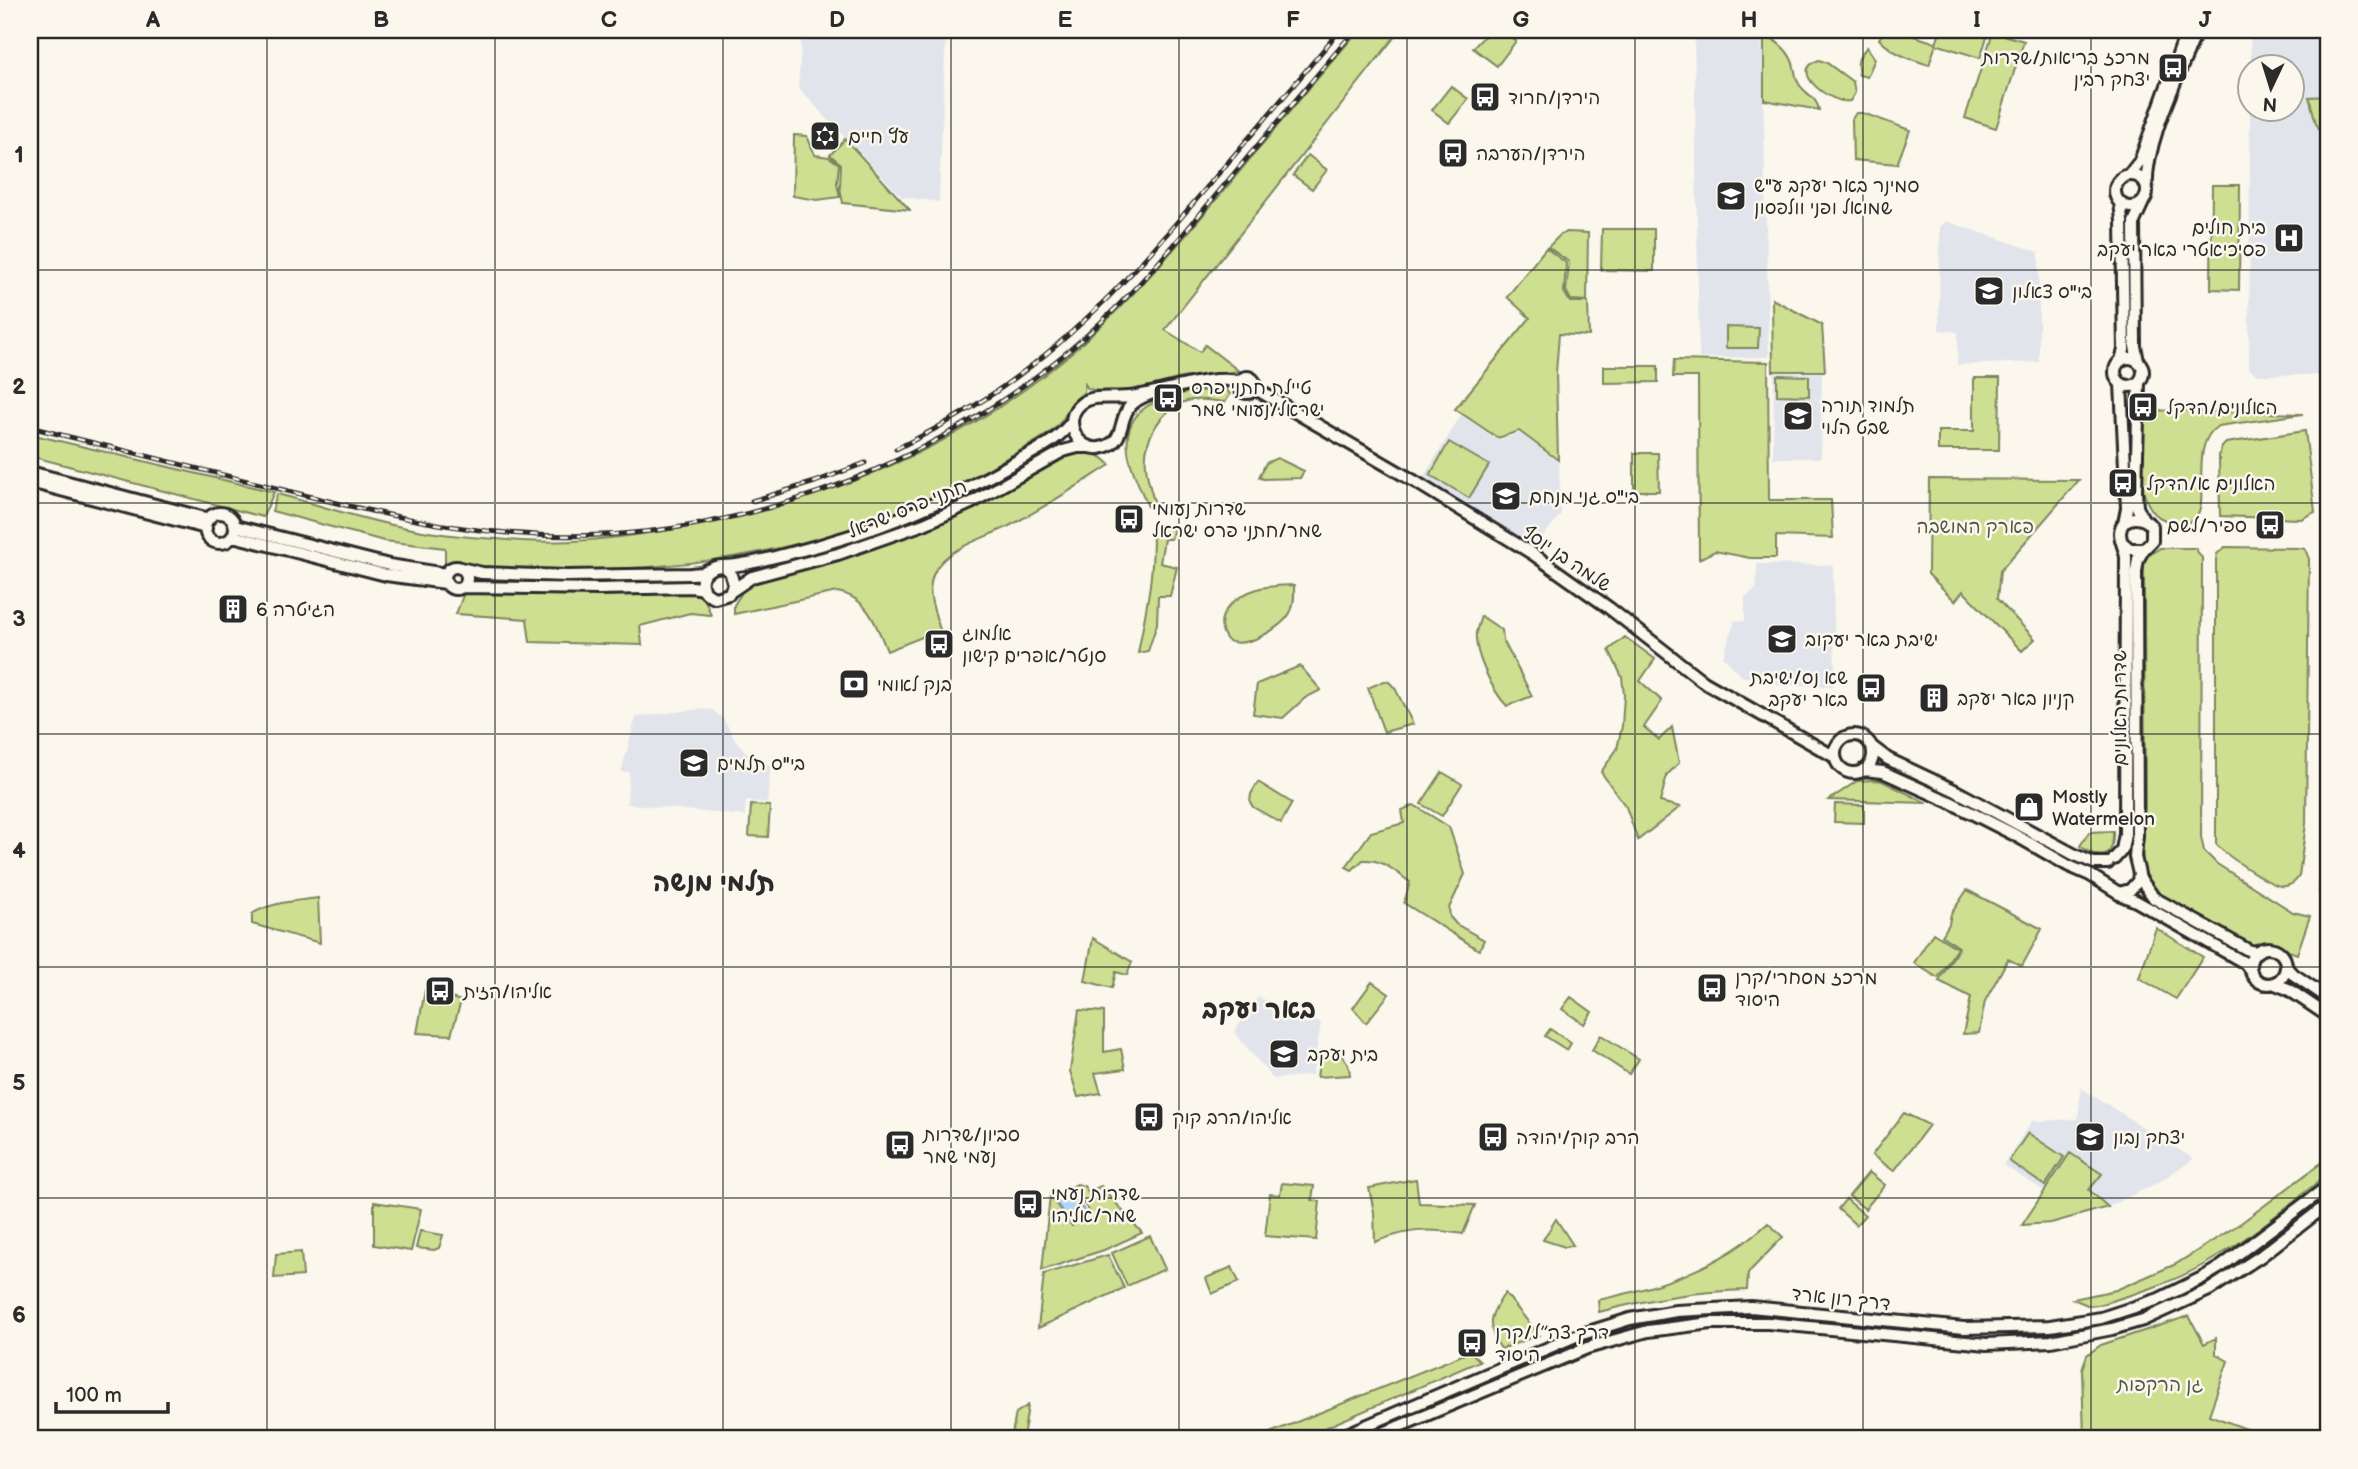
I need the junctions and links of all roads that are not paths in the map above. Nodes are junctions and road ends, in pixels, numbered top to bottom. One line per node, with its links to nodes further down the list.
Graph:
1 (2187, 30): 3 (main road)
2 (2197, 30): 4 (main road)
3 (2129, 175): 4 (main road); 5 (main road)
4 (2146, 194): 5 (main road); 7 (main road)
5 (2120, 202): 6 (main road)
6 (2121, 360): 7 (main road); 9 (main road)
7 (2138, 361): 8 (main road)
8 (2139, 383): 9 (main road); 17 (main road)
9 (2121, 384): 18 (main road)
10 (1160, 391): 11 (main road); 13 (main road); 31 (main road, שלמה בן יוסף)
11 (1101, 399): 12 (main road); 13 (main road)
12 (1072, 421): 14 (main road); 23 (main road, חתני פרס ישראל)
13 (1122, 423): 14 (main road)
14 (1089, 447): 29 (main road, חתני פרס ישראל)
15 (30, 472): 19 (main road)
16 (30, 482): 19 (main road)
17 (2143, 519): 18 (main road); 22 (main road)
18 (2124, 523): 21 (main road)
19 (207, 524): 20 (main road); 20 (main road)
20 (234, 531): 26 (main road)
21 (2123, 543): 22 (main road); 35 (main road, שדרות האלונים)
22 (2144, 549): 36 (main road, שדרות האלונים)
23 (721, 566): 25 (main road); 29 (main road)
24 (460, 568): 25 (main road); 26 (main road); 27 (main road)
25 (707, 570): 28 (main road)
26 (446, 579): 27 (main road)
27 (463, 587): 28 (main road)
28 (704, 589): 29 (main road)
29 (733, 590)
30 (1839, 741): 31 (main road); 32 (main road); 33 (main road)
31 (1816, 745): 33 (main road, שלמה בן יוסף)
32 (1871, 747): 34 (main road); 35 (main road)
33 (1835, 757): 34 (main road)
34 (1863, 771): 37 (main road)
35 (2111, 861): 36 (main road); 37 (main road)
36 (2138, 873): 37 (main road); 38 (main road)
37 (2110, 889): 40 (main road)
38 (2257, 952): 39 (main road); 40 (main road)
39 (2286, 966): 41 (main road); 42 (main road)
40 (2251, 971): 41 (main road)
41 (2273, 983): 43 (main road)
42 (2328, 998)
43 (2328, 1016)
44 (2328, 1186): 46 (main road, דרך רון ארד)
45 (2328, 1204): 47 (main road, דרך רון ארד)
46 (1335, 1439)
47 (1368, 1439)

